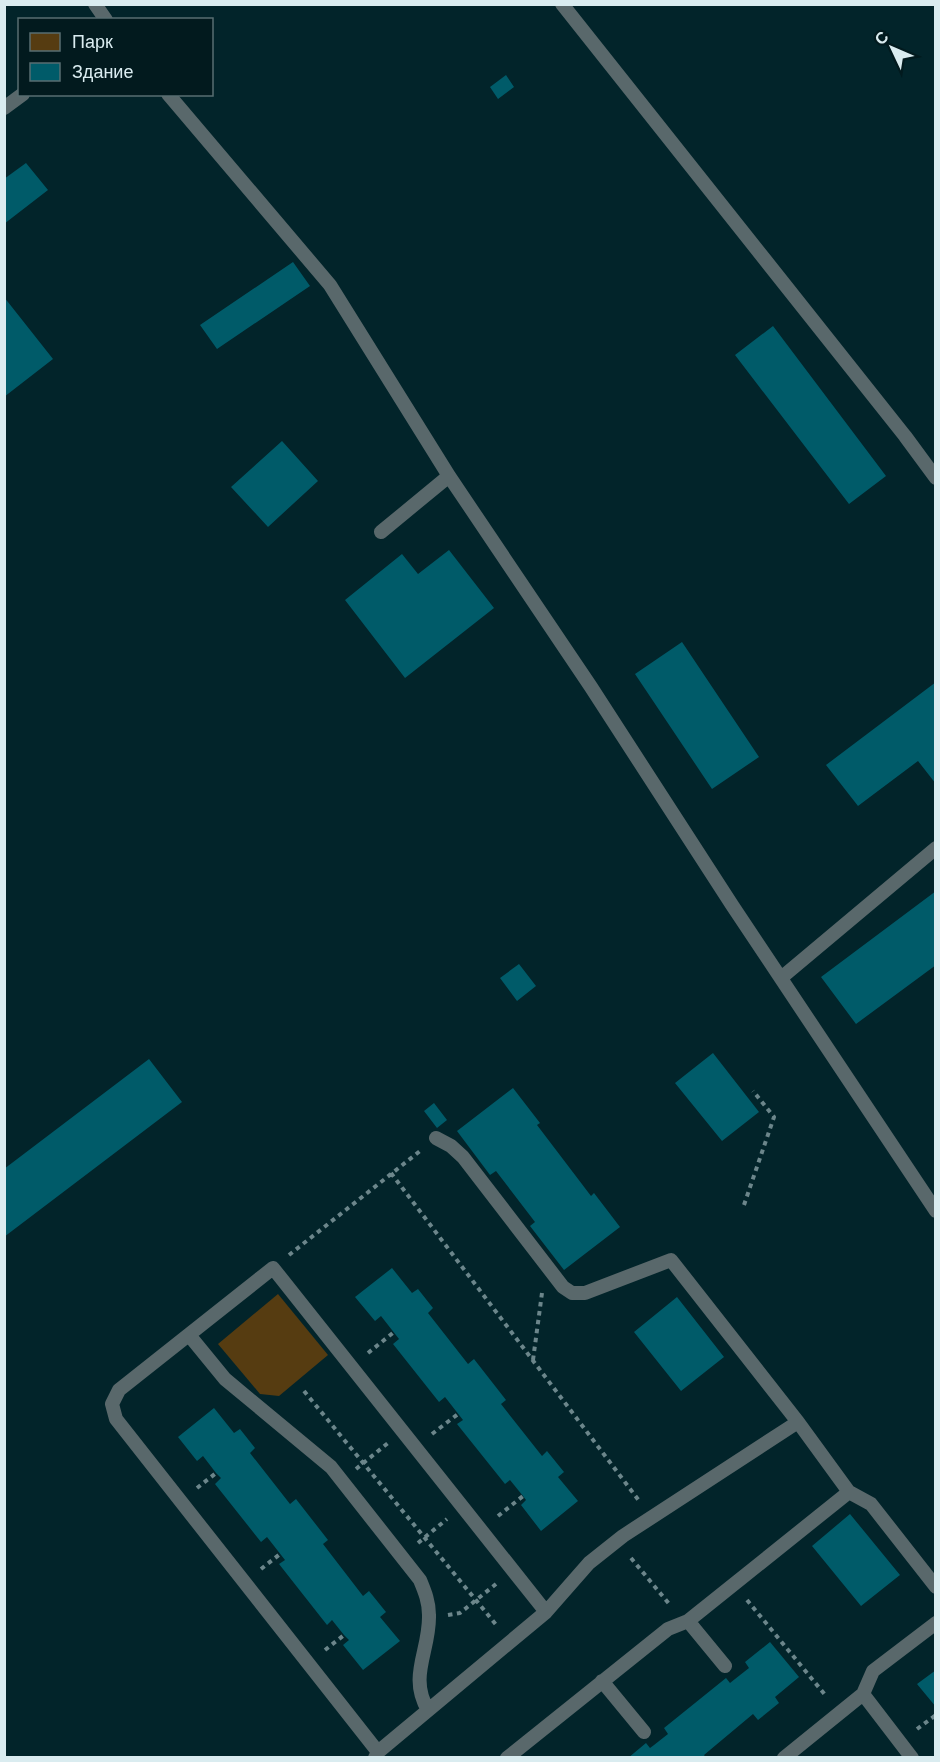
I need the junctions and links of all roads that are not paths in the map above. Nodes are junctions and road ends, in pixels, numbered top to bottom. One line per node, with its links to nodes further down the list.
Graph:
1 (95, 4): 3 (lane)
2 (562, 4): 8 (lane)
3 (105, 18)
4 (20, 96): 6 (lane)
5 (170, 96): 7 (lane)
6 (4, 108)
7 (449, 476): 9 (lane); 11 (lane)
8 (936, 478)
9 (381, 532)
10 (936, 848): 11 (lane)
11 (781, 978): 13 (lane)
12 (436, 1138): 15 (lane)
13 (936, 1211)
14 (189, 1335): 18 (lane); 24 (lane); 26 (lane)
15 (798, 1422): 16 (lane); 18 (lane)
16 (849, 1492): 17 (lane); 19 (lane)
17 (936, 1587)
18 (546, 1612): 24 (lane)
19 (686, 1622): 21 (lane); 22 (lane)
20 (936, 1623): 23 (lane)
21 (724, 1666)
22 (602, 1682): 25 (lane); 27 (lane)
23 (863, 1694): 28 (lane); 29 (lane)
24 (428, 1710): 26 (lane)
25 (644, 1732)
26 (377, 1755)
27 (510, 1757)
28 (784, 1758)
29 (912, 1758)

